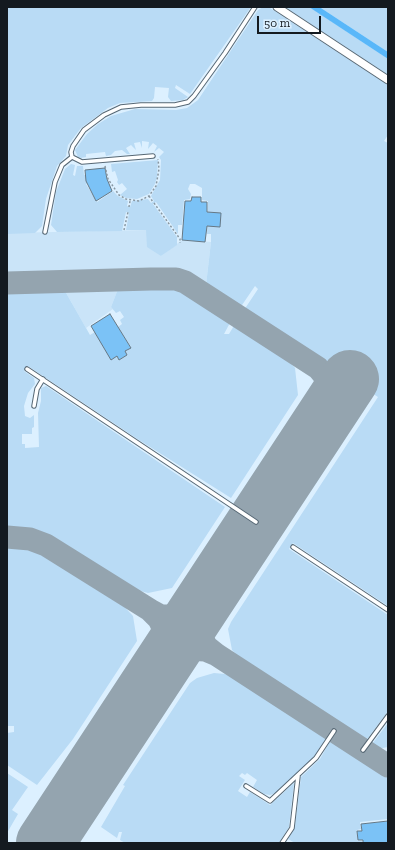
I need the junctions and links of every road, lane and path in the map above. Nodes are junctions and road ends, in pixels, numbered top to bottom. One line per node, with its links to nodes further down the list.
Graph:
1 (255, 7): 5 (lane)
2 (277, 7): 3 (street)
3 (388, 80)
4 (153, 156): 6 (lane); 7 (path)
5 (72, 157): 6 (lane); 12 (lane)
6 (105, 160): 8 (path)
7 (149, 196): 8 (path); 13 (path)
8 (130, 200): 9 (path)
9 (129, 207)
10 (128, 212): 11 (path)
11 (124, 230)
12 (45, 232)
13 (180, 243)
14 (27, 369): 15 (lane)
15 (43, 379): 16 (lane); 17 (lane)
16 (34, 406)
17 (256, 522)
18 (293, 547): 19 (lane)
19 (388, 610)
20 (388, 716): 22 (lane)
21 (334, 731): 23 (lane)
22 (363, 750)
23 (298, 776): 24 (lane); 25 (lane)
24 (246, 786)
25 (282, 843)

